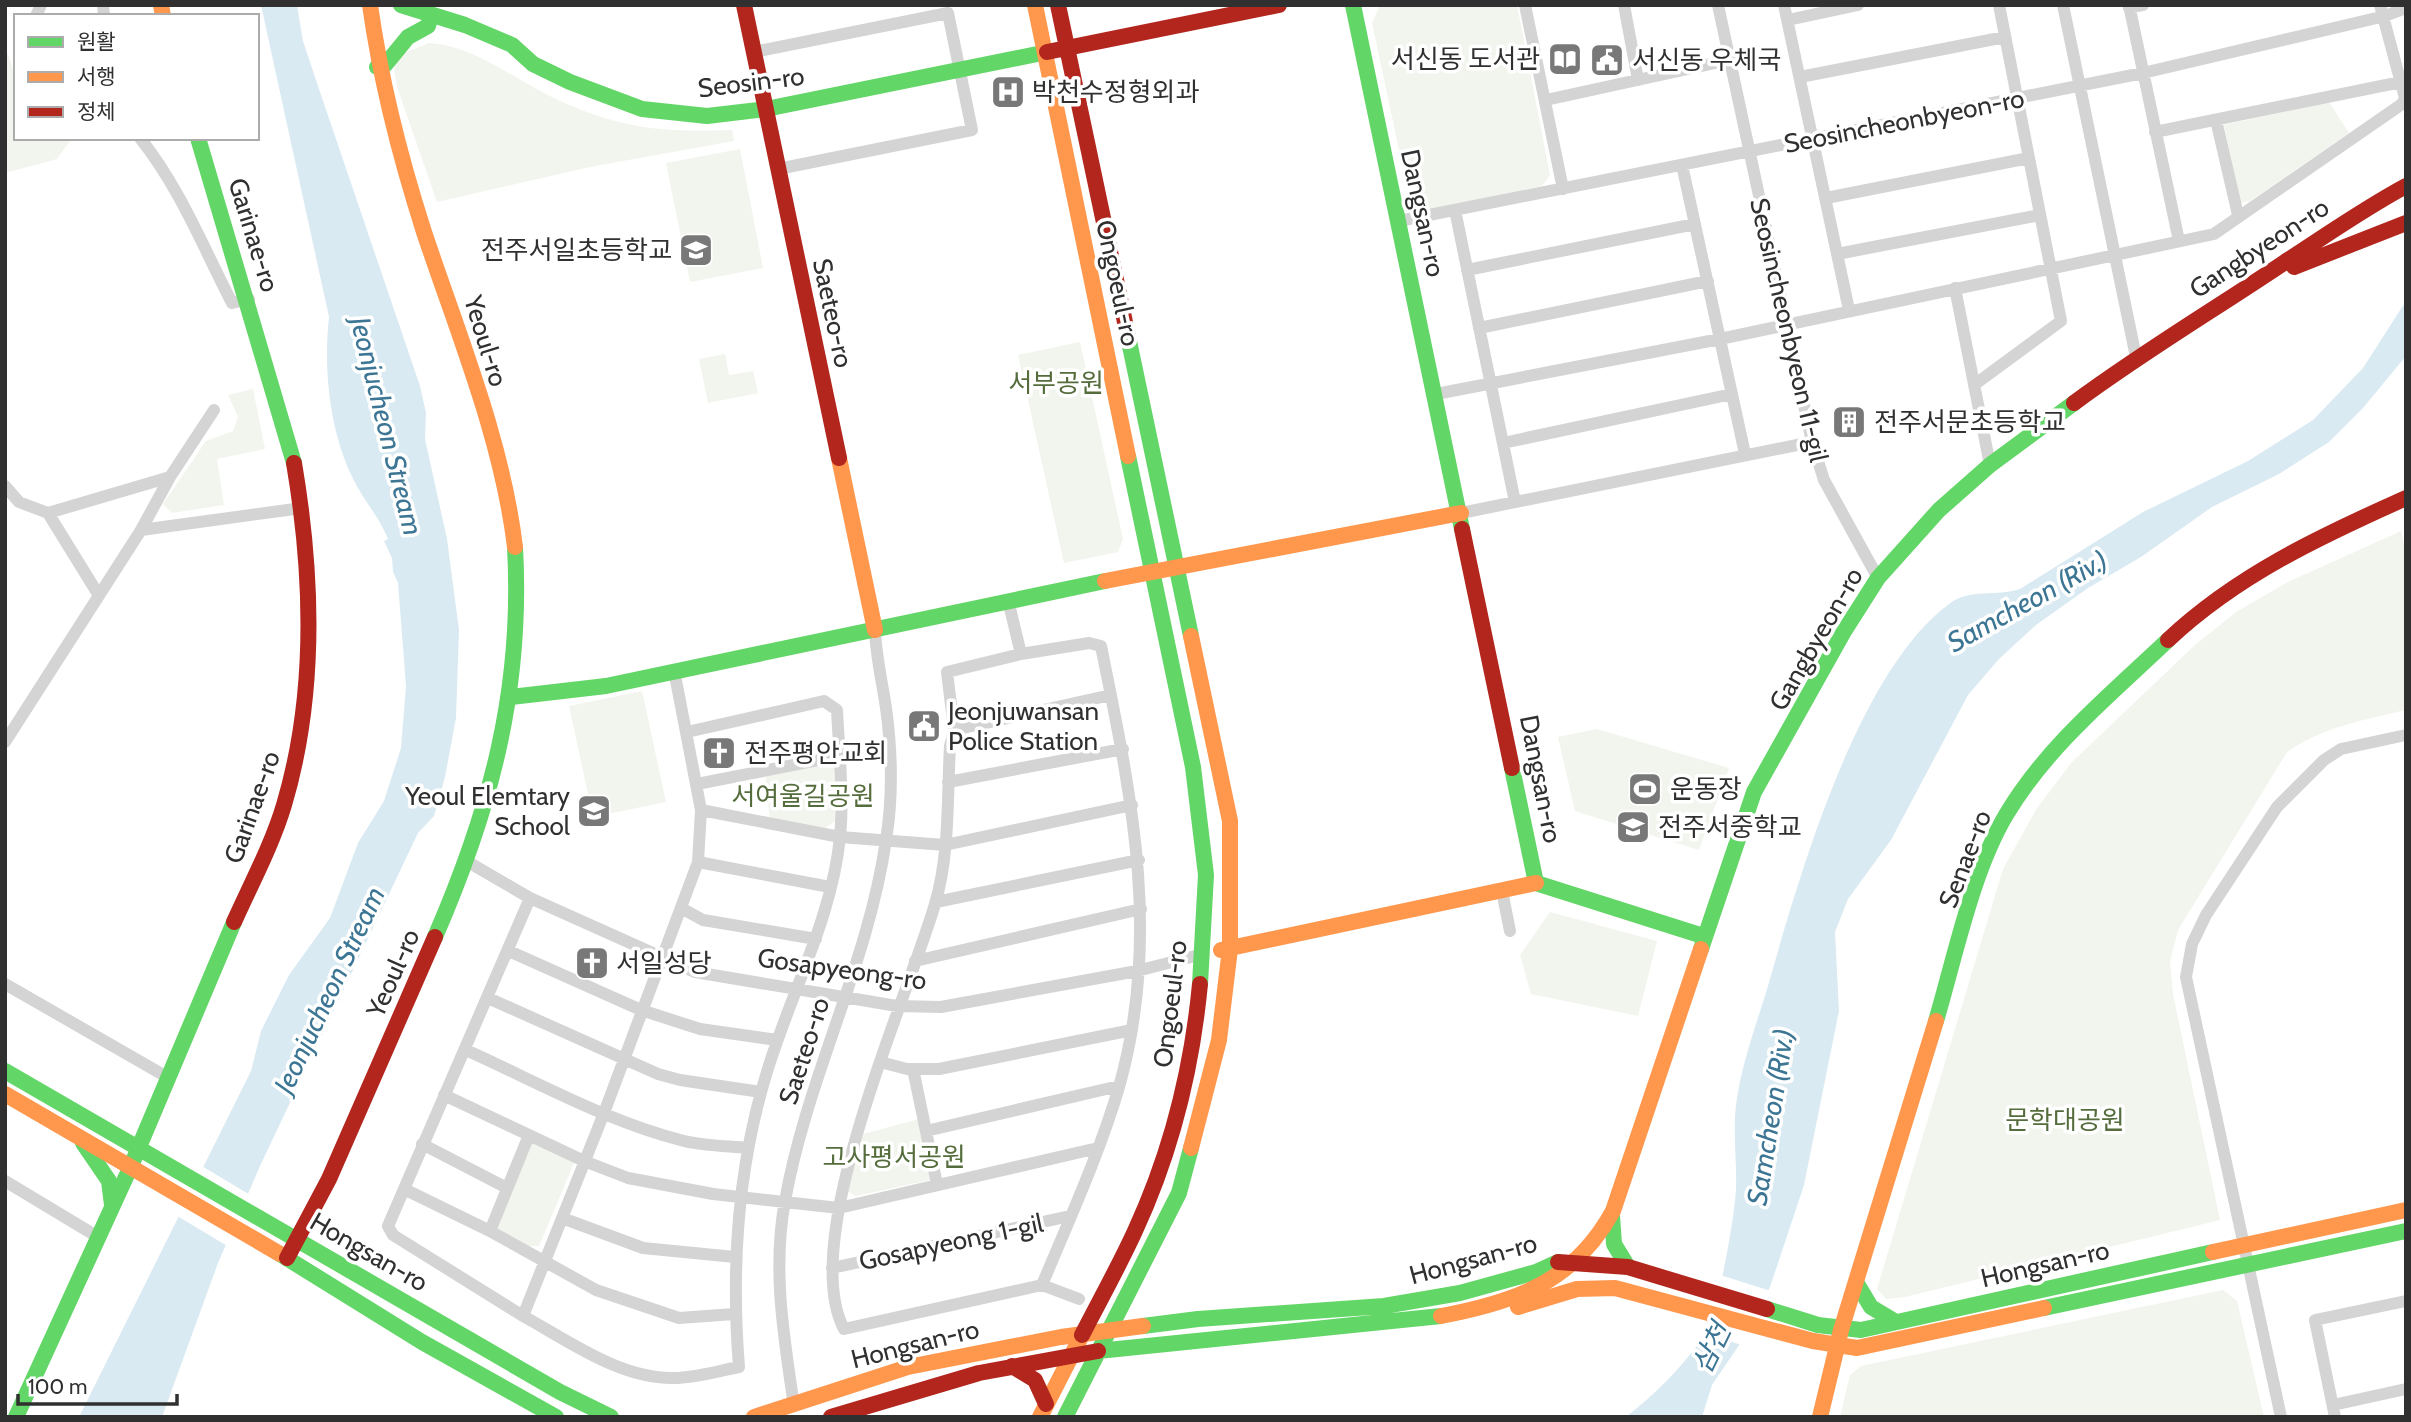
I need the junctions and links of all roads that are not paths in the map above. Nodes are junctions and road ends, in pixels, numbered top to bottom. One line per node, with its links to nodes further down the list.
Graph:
1 (370, 5): 26 (street, Yeoul-ro)
2 (401, 5): 19 (street, Seosin-ro)
3 (744, 5): 23 (street, Saeteo-ro)
4 (1035, 5): 24 (street, Ongoeul-ro)
5 (1058, 5): 22 (street, Ongoeul-ro)
6 (1279, 5): 22 (street, Seosin-ro)
7 (1353, 5): 52 (street, Dangsan-ro)
8 (1525, 5): 35 (street)
9 (1624, 5): 30 (street)
10 (1718, 5): 25 (street, Seosincheonbyeon 11-gil)
11 (1784, 5): 20 (street)
12 (1858, 5): 20 (street)
13 (1999, 5): 21 (street)
14 (2063, 5): 32 (street)
15 (2143, 5): 16 (street)
16 (2129, 7): 28 (street)
17 (2406, 8): 18 (street, Seosincheonbyeon-ro)
18 (2383, 11): 28 (street, Seosincheonbyeon-ro); 31 (street)
19 (431, 16): 26 (street); 36 (street, Seosin-ro)
20 (1788, 20): 29 (street)
21 (2005, 37): 29 (street); 33 (street)
22 (1068, 48): 24 (street, Seosin-ro); 88 (street, Ongoeul-ro)
23 (754, 52): 27 (street, Seosin-ro); 36 (street, Saeteo-ro)
24 (1045, 53): 27 (street, Seosin-ro); 89 (street, Ongoeul-ro)
25 (1729, 60): 30 (street); 42 (street, Seosincheonbyeon 11-gil)
26 (377, 67): 97 (street, Yeoul-ro)
27 (960, 70): 36 (street, Seosin-ro); 45 (street)
28 (2143, 73): 32 (street, Seosincheonbyeon-ro); 38 (street)
29 (1800, 77): 39 (street)
30 (1639, 80): 35 (street)
31 (2401, 82): 34 (street); 37 (street)
32 (2079, 86): 33 (street, Seosincheonbyeon-ro); 59 (street)
33 (2017, 98): 39 (street, Seosincheonbyeon-ro); 43 (street)
34 (2405, 98): 51 (street)
35 (1546, 100): 47 (street)
36 (766, 109): 45 (street, Saeteo-ro)
37 (2216, 120): 38 (street); 51 (street)
38 (2155, 132): 55 (street)
39 (1813, 139): 42 (street, Seosincheonbyeon-ro); 48 (street)
40 (142, 140): 65 (street)
41 (199, 140): 65 (street, Garinae-ro)
42 (1749, 152): 44 (street, Seosincheonbyeon-ro); 67 (street, Seosincheonbyeon 11-gil)
43 (2029, 158): 48 (street); 50 (street)
44 (1682, 165): 47 (street, Seosincheonbyeon-ro); 54 (street)
45 (778, 169): 93 (street, Saeteo-ro)
46 (2406, 186): 56 (street, Gangbyeon-ro)
47 (1563, 188): 49 (street, Seosincheonbyeon-ro)
48 (1826, 198): 58 (street)
49 (1455, 210): 52 (street, Seosincheonbyeon-ro); 62 (street)
50 (2040, 215): 58 (street); 61 (street)
51 (2238, 215): 55 (street)
52 (1399, 221): 73 (street, Dangsan-ro)
53 (2406, 223): 57 (street)
54 (1695, 224): 62 (street); 63 (street)
55 (2179, 241): 59 (street)
56 (2311, 244): 57 (street); 60 (street, Gangbyeon-ro)
57 (2339, 247): 60 (street)
58 (1837, 254): 66 (street)
59 (2115, 254): 61 (street); 70 (street)
60 (2290, 260): 70 (street, Gangbyeon-ro)
61 (2050, 268): 64 (street); 72 (street)
62 (1467, 270): 68 (street)
63 (1707, 281): 68 (street); 69 (street)
64 (1955, 288): 66 (street); 72 (street)
65 (249, 299): 84 (street, Garinae-ro)
66 (1849, 310): 67 (street)
67 (1786, 324): 69 (street); 76 (street, Seosincheonbyeon 11-gil)
68 (1479, 328): 71 (street)
69 (1720, 339): 71 (street); 74 (street)
70 (2136, 357): 79 (street, Gangbyeon-ro)
71 (1490, 382): 73 (street); 77 (street)
72 (1975, 385): 79 (street)
73 (1436, 394): 86 (street, Dangsan-ro)
74 (1732, 394): 77 (street); 78 (street)
75 (214, 410): 80 (street)
76 (1812, 442): 78 (street); 90 (street, Seosincheonbyeon 11-gil)
77 (1503, 443): 83 (street)
78 (1745, 454): 83 (street)
79 (1990, 465): 90 (street, Gangbyeon-ro)
80 (170, 477): 85 (street); 87 (street)
81 (5, 486): 85 (street)
82 (2406, 498): 185 (street, Senae-ro)
83 (1515, 502): 86 (street)
84 (302, 508): 87 (street); 143 (street, Garinae-ro)
85 (48, 513): 91 (street)
86 (1461, 513): 88 (street); 114 (street, Dangsan-ro)
87 (141, 530): 91 (street)
88 (1174, 570): 89 (street); 124 (street, Ongoeul-ro)
89 (1153, 571): 92 (street); 126 (street, Ongoeul-ro)
90 (1878, 578): 122 (street, Gangbyeon-ro)
91 (99, 594): 101 (street)
92 (1009, 604): 93 (street); 94 (street)
93 (875, 630): 95 (street); 109 (street, Saeteo-ro)
94 (1021, 654): 96 (street, Gosapyeong 1-gil); 98 (street)
95 (674, 670): 97 (street); 99 (street)
96 (1111, 695): 98 (street); 102 (street, Gosapyeong 1-gil)
97 (511, 697): 112 (street, Yeoul-ro)
98 (954, 730): 104 (street)
99 (687, 732): 103 (street); 105 (street)
100 (2406, 735): 177 (street)
101 (5, 742)
102 (1123, 749): 104 (street); 106 (street, Gosapyeong 1-gil)
103 (839, 756): 105 (street); 108 (street)
104 (948, 782): 110 (street)
105 (697, 784): 107 (street)
106 (1132, 805): 110 (street); 111 (street, Gosapyeong 1-gil)
107 (701, 810): 108 (street); 113 (street)
108 (840, 837): 109 (street); 115 (street)
109 (886, 840): 110 (street); 133 (street, Saeteo-ro)
110 (945, 845): 118 (street)
111 (1139, 860): 118 (street); 120 (street, Gosapyeong 1-gil)
112 (468, 862): 117 (street, Gosapyeong-ro); 175 (street, Yeoul-ro)
113 (698, 862): 115 (street); 119 (street)
114 (1536, 883): 116 (street, Ongoeul-ro); 122 (street, Dangsan-ro)
115 (830, 887): 123 (street)
116 (1502, 891): 121 (street); 124 (street, Ongoeul-ro)
117 (530, 898): 125 (street); 127 (street, Gosapyeong-ro)
118 (936, 902): 128 (street)
119 (681, 908): 123 (street); 127 (street)
120 (1141, 909): 128 (street); 129 (street, Gosapyeong 1-gil)
121 (1510, 931)
122 (1703, 936): 162 (street, Gangbyeon-ro)
123 (816, 939): 131 (street)
124 (1230, 948): 126 (street, Gosapyeong-ro); 193 (street, Ongoeul-ro)
125 (509, 951): 132 (street); 135 (street)
126 (1203, 954): 129 (street, Gosapyeong-ro); 195 (street, Ongoeul-ro)
127 (661, 958): 131 (street, Gosapyeong-ro); 135 (street)
128 (915, 961): 134 (street)
129 (1137, 971): 134 (street, Gosapyeong-ro); 136 (street, Gosapyeong 1-gil)
130 (5, 984): 143 (street)
131 (797, 988): 133 (street, Gosapyeong-ro); 137 (street)
132 (488, 998): 138 (street); 139 (street)
133 (847, 999): 134 (street, Gosapyeong-ro); 166 (street, Saeteo-ro)
134 (897, 1006): 140 (street)
135 (641, 1010): 137 (street); 139 (street)
136 (1132, 1030): 141 (street); 144 (street, Gosapyeong 1-gil)
137 (777, 1040): 145 (street)
138 (466, 1049): 147 (street); 148 (street)
139 (623, 1058): 145 (street); 148 (street)
140 (880, 1062): 141 (street); 168 (street)
141 (913, 1069): 151 (street)
142 (5, 1071): 150 (street, Hongsan-ro)
143 (167, 1077): 149 (street, Garinae-ro)
144 (1119, 1086): 151 (street); 157 (street, Gosapyeong 1-gil)
145 (761, 1092): 156 (street)
146 (5, 1094): 153 (street, Hongsan-ro)
147 (444, 1095): 152 (street); 154 (street)
148 (604, 1113): 156 (street); 158 (street)
149 (152, 1114): 150 (street); 155 (street, Garinae-ro)
150 (107, 1128): 155 (street, Hongsan-ro)
151 (926, 1131): 161 (street)
152 (529, 1135): 158 (street); 164 (street)
153 (79, 1138): 159 (street, Hongsan-ro); 167 (street)
154 (422, 1144): 163 (street); 164 (street)
155 (139, 1146): 159 (street, Garinae-ro); 175 (street, Hongsan-ro)
156 (748, 1148): 165 (street)
157 (1098, 1148): 161 (street); 171 (street, Gosapyeong 1-gil)
158 (584, 1161): 165 (street); 172 (street)
159 (131, 1166): 167 (street, Garinae-ro); 178 (street, Hongsan-ro)
160 (5, 1181): 176 (street)
161 (937, 1184): 168 (street)
162 (1623, 1185): 170 (street, Gangbyeon-ro); 181 (street, Gangbyeon-ro)
163 (404, 1188): 173 (street); 191 (street)
164 (507, 1188): 173 (street)
165 (739, 1196): 166 (street); 179 (street)
166 (785, 1201): 168 (street); 201 (street, Saeteo-ro)
167 (112, 1206): 176 (street, Garinae-ro)
168 (839, 1208): 184 (street)
169 (2406, 1210): 177 (street, Hongsan-ro)
170 (1613, 1211): 181 (street, Gangbyeon-ro); 183 (street)
171 (1070, 1216): 184 (street, Gosapyeong 1-gil); 186 (street, Gosapyeong 1-gil)
172 (562, 1218): 179 (street); 180 (street)
173 (490, 1231): 180 (street)
174 (2406, 1231): 182 (street, Hongsan-ro)
175 (291, 1236): 178 (street, Yeoul-ro); 206 (street, Hongsan-ro)
176 (97, 1237): 204 (street, Garinae-ro)
177 (2243, 1245): 182 (street); 192 (street, Hongsan-ro)
178 (282, 1254): 205 (street, Hongsan-ro)
179 (735, 1257): 190 (street)
180 (545, 1261): 190 (street); 191 (street)
181 (1564, 1263): 183 (street, Hongsan-ro); 189 (street, Gangbyeon-ro); 193 (street, Hongsan-ro)
182 (2248, 1266): 196 (street, Hongsan-ro); 211 (street)
183 (1628, 1267): 194 (street, Hongsan-ro)
184 (832, 1268): 186 (street)
185 (1856, 1282): 192 (street); 196 (street, Senae-ro)
186 (1042, 1285): 187 (street)
187 (1079, 1299)
188 (2406, 1301): 203 (street)
189 (1480, 1308): 194 (street, Hongsan-ro); 197 (street, Hongsan-ro)
190 (734, 1314): 191 (street)
191 (523, 1316)
192 (1896, 1322): 196 (street, Hongsan-ro)
193 (1108, 1331): 195 (street, Hongsan-ro); 197 (street, Ongoeul-ro)
194 (1815, 1333): 196 (street, Hongsan-ro)
195 (1081, 1334): 198 (street, Ongoeul-ro); 201 (street, Hongsan-ro)
196 (1840, 1338): 210 (street, Senae-ro)
197 (1099, 1351): 198 (street, Hongsan-ro); 209 (street, Ongoeul-ro)
198 (1072, 1355): 199 (street, Hongsan-ro); 202 (street, Ongoeul-ro)
199 (1012, 1366): 202 (street); 208 (street, Hongsan-ro)
200 (2406, 1389): 203 (street)
201 (794, 1406): 207 (street, Hongsan-ro)
202 (1043, 1410)
203 (2334, 1411)
204 (16, 1417)
205 (555, 1417)
206 (611, 1417)
207 (754, 1417)
208 (831, 1417)
209 (1065, 1417)
210 (1820, 1417)
211 (2281, 1417)

